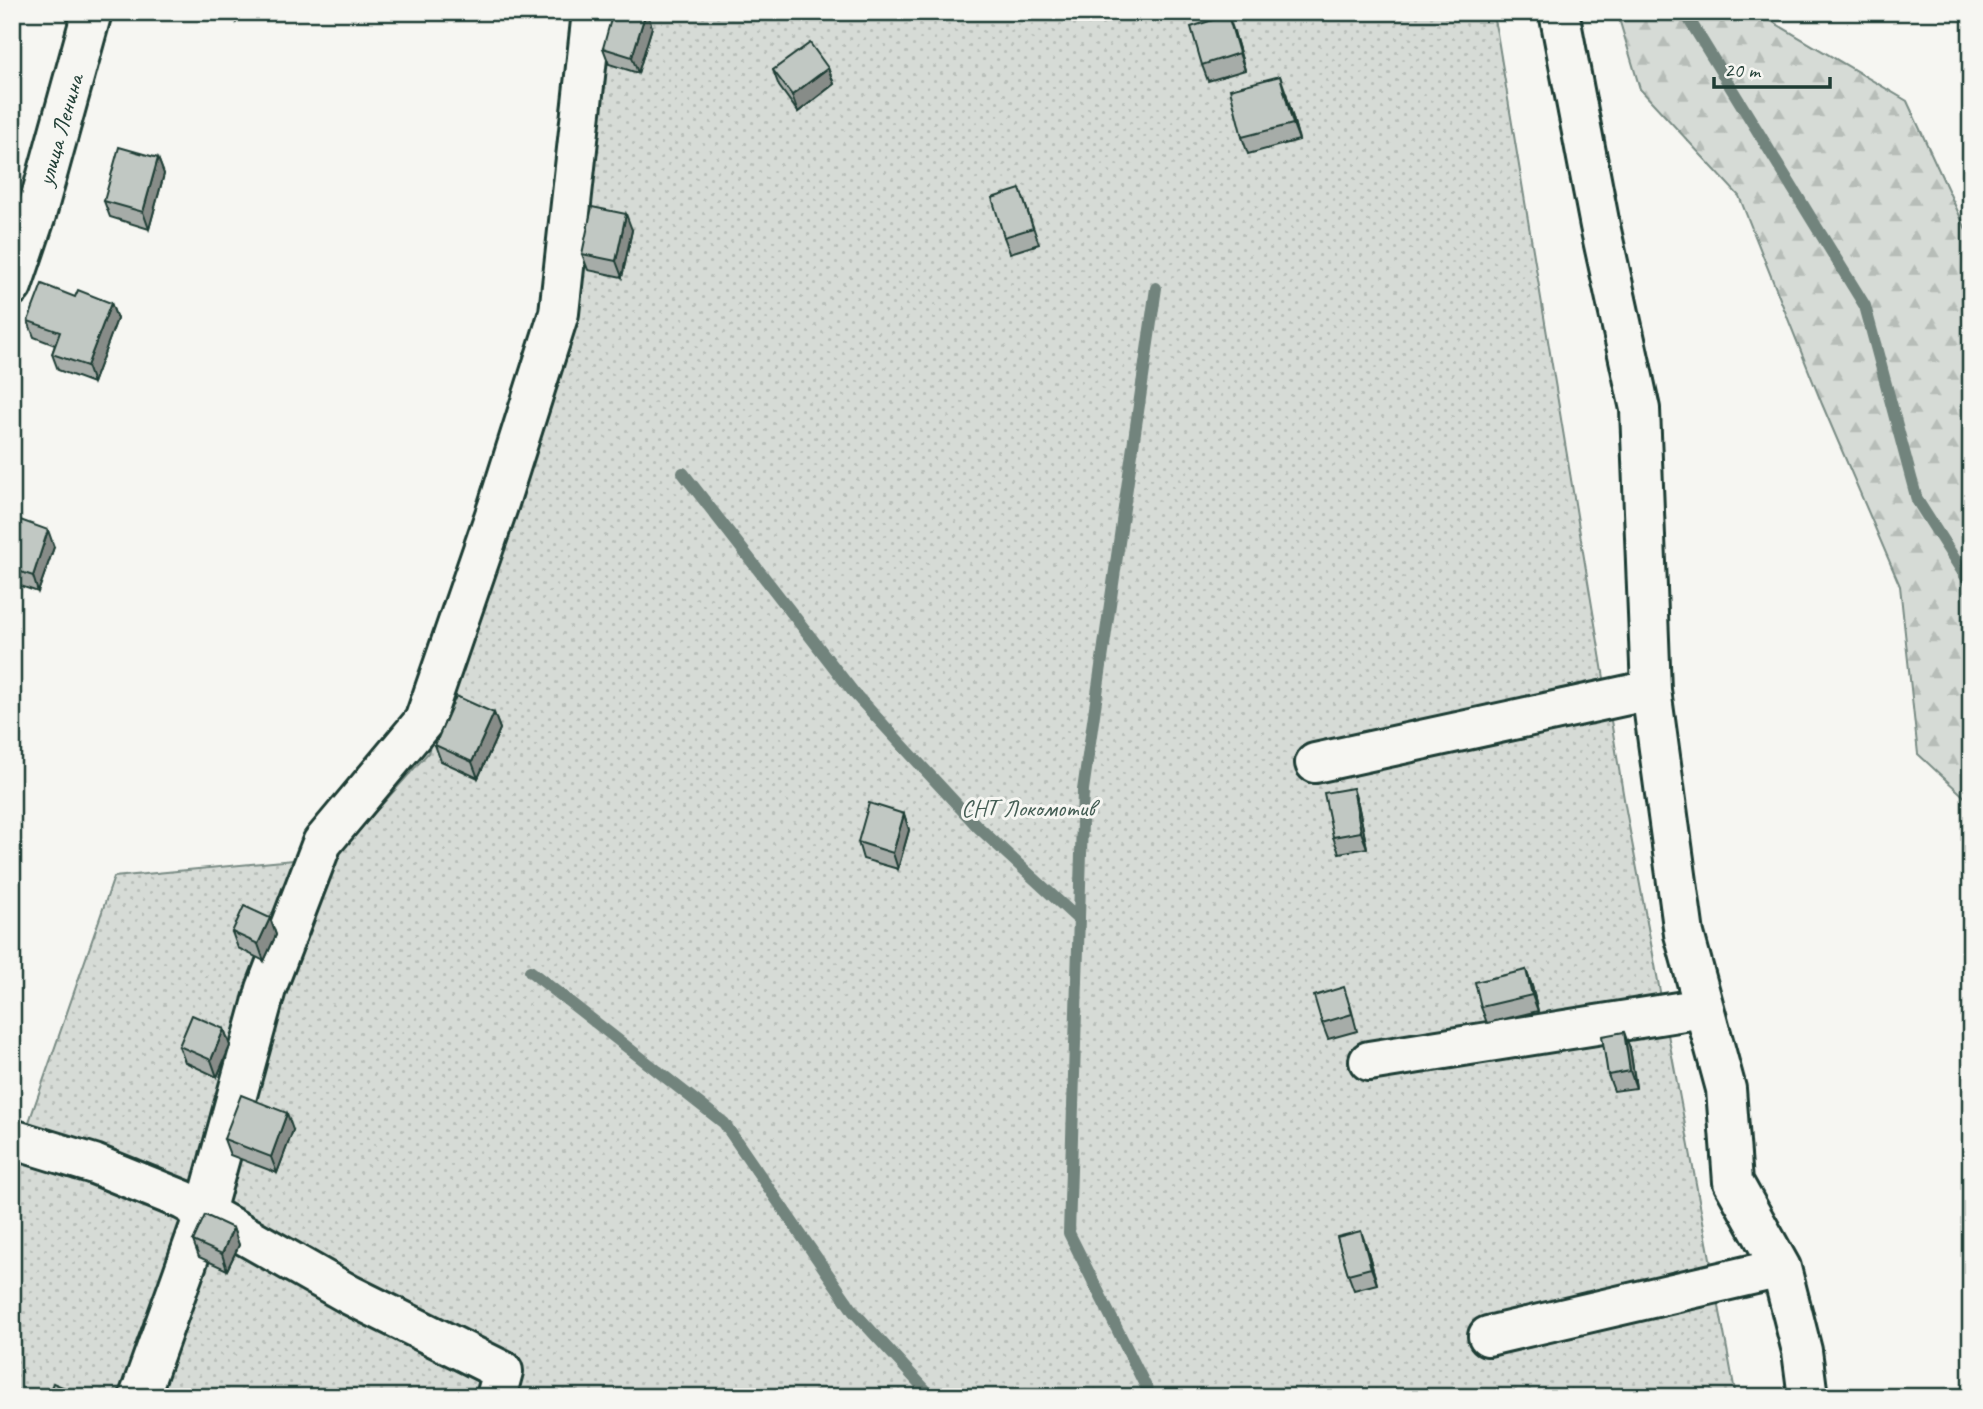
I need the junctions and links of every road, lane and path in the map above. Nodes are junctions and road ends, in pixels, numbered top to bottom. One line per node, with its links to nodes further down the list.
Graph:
1 (92, 12): 4 (street, улица Ленина)
2 (592, 12): 10 (street)
3 (1559, 12): 5 (street)
4 (12, 286)
5 (1651, 690): 6 (street); 7 (street)
6 (1315, 763)
7 (1703, 1008): 8 (street); 11 (street)
8 (1369, 1061)
9 (12, 1139): 10 (street)
10 (205, 1212): 13 (street); 14 (street)
11 (1781, 1268): 12 (street); 15 (street)
12 (1488, 1336)
13 (139, 1397)
14 (496, 1397)
15 (1808, 1397)

